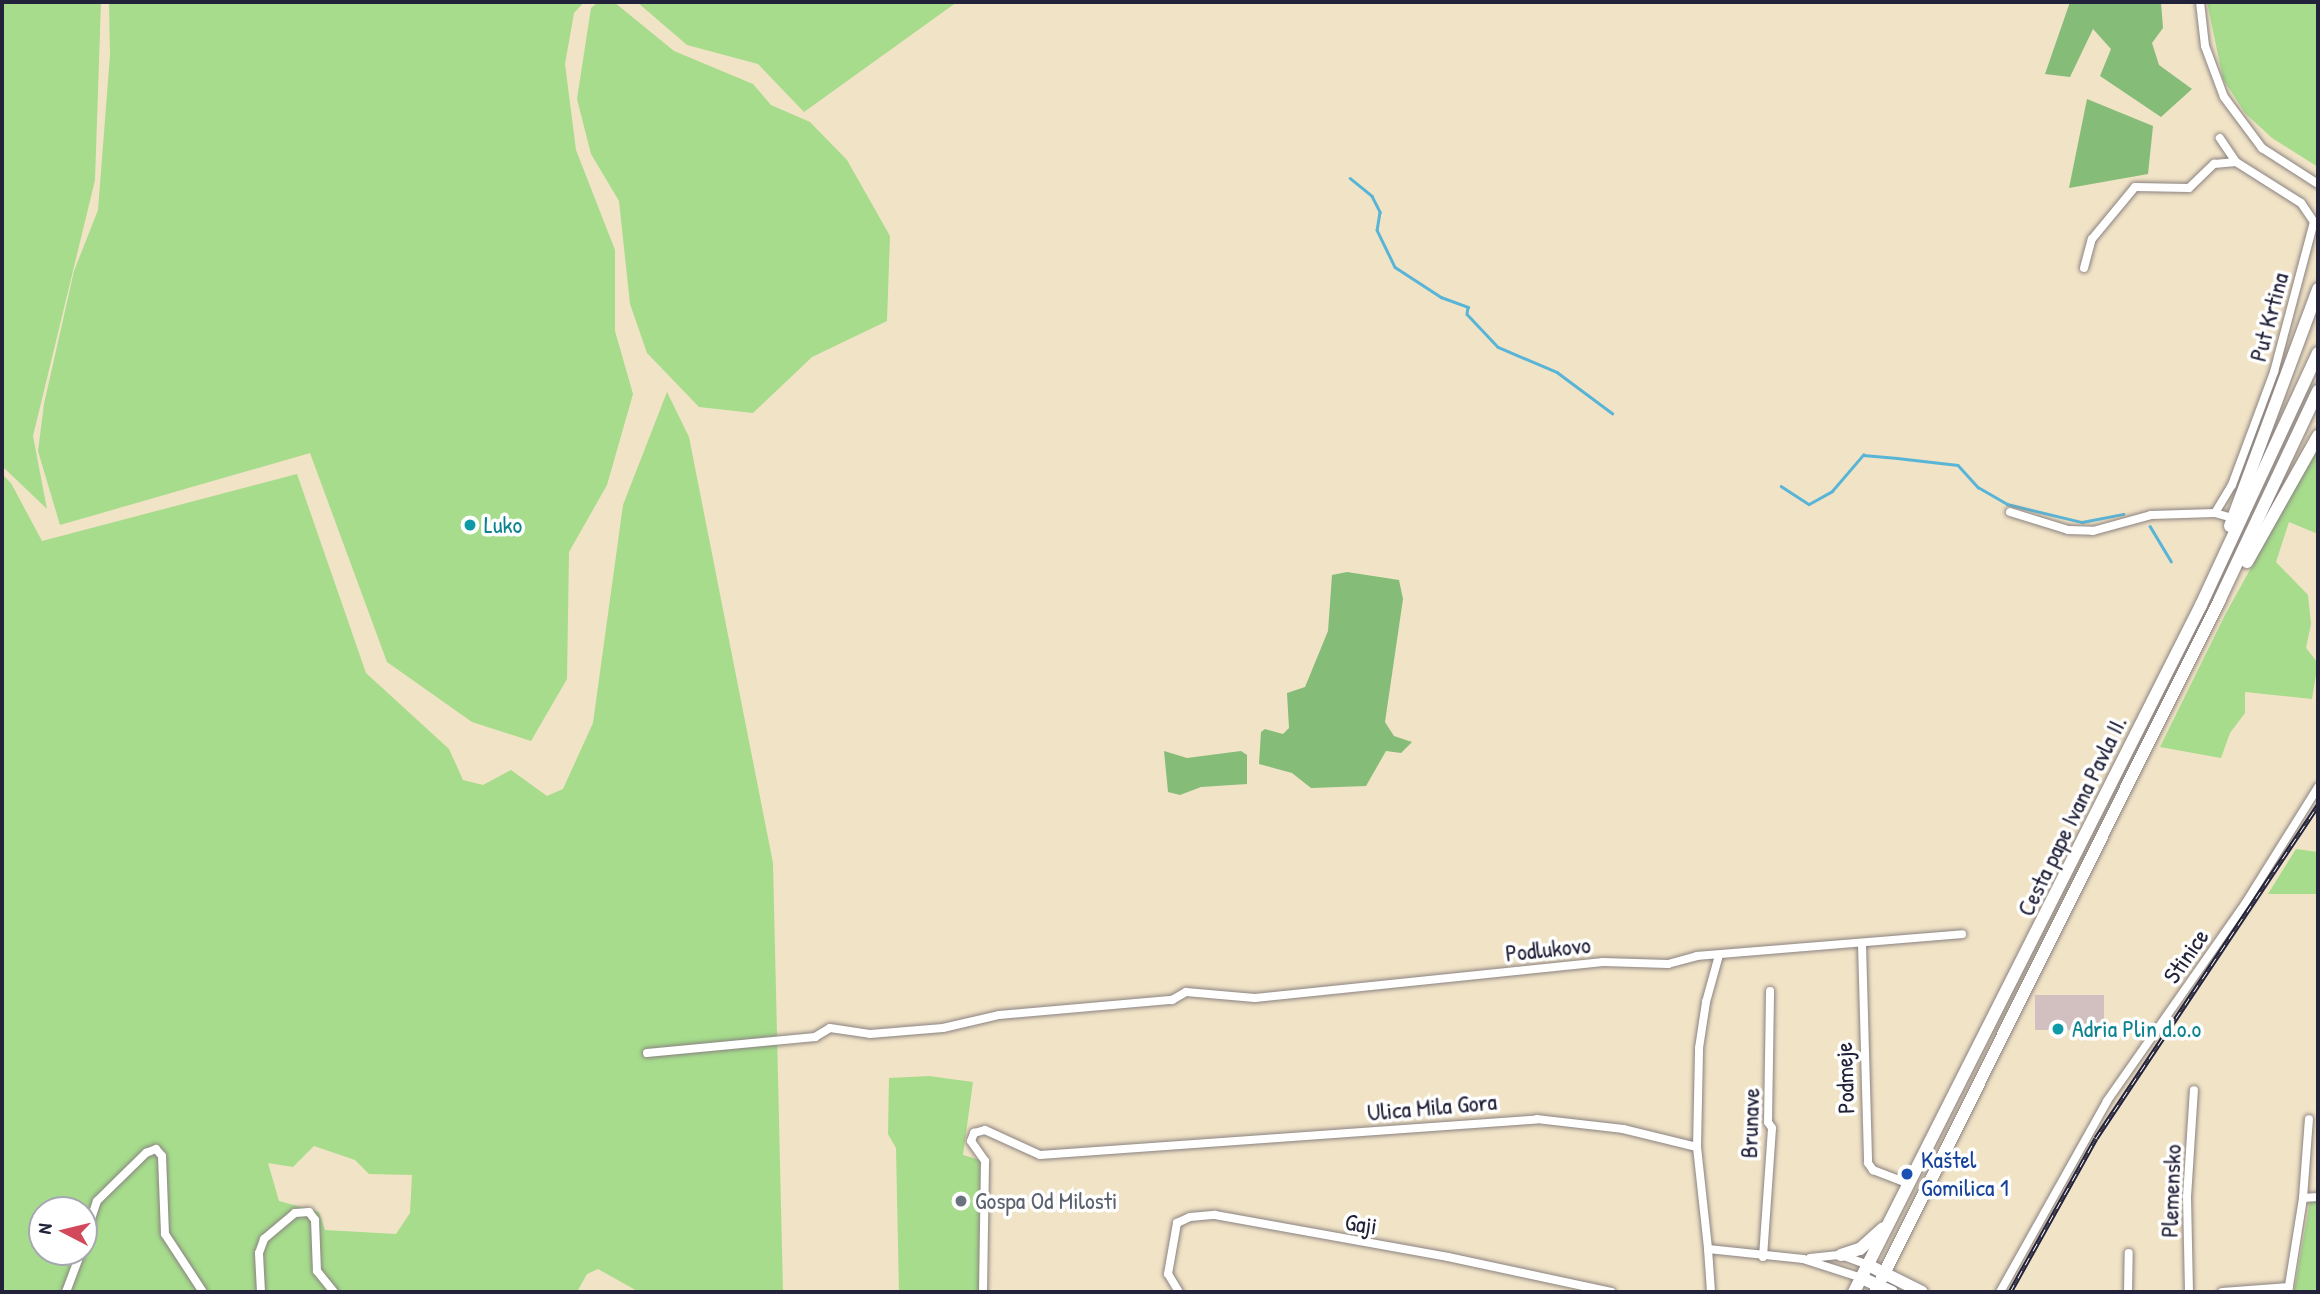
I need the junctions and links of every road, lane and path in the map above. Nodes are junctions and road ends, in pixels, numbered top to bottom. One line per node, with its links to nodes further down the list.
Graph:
1 (2200, 2): 4 (street)
2 (2220, 138): 3 (street, Put Krtina)
3 (2236, 162): 5 (street); 11 (street, Put Krtina)
4 (2318, 184)
5 (2084, 268)
6 (2318, 289): 12 (main road)
7 (2318, 353): 14 (main road, Cesta pape Ivana Pavla II.)
8 (2318, 391): 13 (main road, Cesta pape Ivana Pavla II.)
9 (2318, 436): 13 (main road)
10 (2010, 512): 11 (street)
11 (2215, 513): 12 (street)
12 (2233, 518): 14 (main road)
13 (2220, 599): 36 (main road, Cesta pape Ivana Pavla II.)
14 (2201, 605): 24 (main road, Cesta pape Ivana Pavla II.)
15 (2318, 787): 51 (street, Stinice)
16 (1962, 934): 17 (street, Podlukovo)
17 (1862, 944): 18 (street, Podlukovo); 24 (street, Podmeje)
18 (1719, 955): 20 (street, Podlukovo); 23 (street)
19 (1770, 991): 32 (street, Brunave)
20 (647, 1053)
21 (2194, 1090): 53 (street, Plemensko)
22 (2309, 1119): 26 (street)
23 (1697, 1147): 29 (street); 44 (street, Ulica Mila Gora)
24 (1909, 1184): 28 (main road, Cesta pape Ivana Pavla II.)
25 (2318, 1197): 26 (street)
26 (2303, 1198): 39 (street)
27 (98, 1199): 41 (street)
28 (1891, 1221): 31 (main road); 34 (main road, Cesta pape Ivana Pavla II.)
29 (1708, 1250): 32 (street); 47 (street)
30 (2129, 1253): 52 (street)
31 (1841, 1255): 33 (street); 34 (street)
32 (1763, 1257): 33 (street)
33 (1803, 1259): 37 (street)
34 (1868, 1265): 36 (main road); 37 (main road, Cesta pape Ivana Pavla II.)
35 (76, 1266): 40 (street)
36 (1885, 1272): 38 (main road, Cesta pape Ivana Pavla II.); 50 (main road)
37 (1862, 1278): 38 (main road); 48 (main road, Cesta pape Ivana Pavla II.)
38 (1877, 1289): 49 (main road)
39 (2288, 1290): 54 (street)
40 (66, 1292)
41 (203, 1292)
42 (261, 1292): 43 (street)
43 (334, 1292)
44 (984, 1292)
45 (1179, 1292): 46 (street, Gaji)
46 (1611, 1292)
47 (1711, 1292)
48 (1854, 1292)
49 (1892, 1292)
50 (1922, 1292)
51 (2000, 1292)
52 (2128, 1292)
53 (2189, 1292)
54 (2222, 1292)

